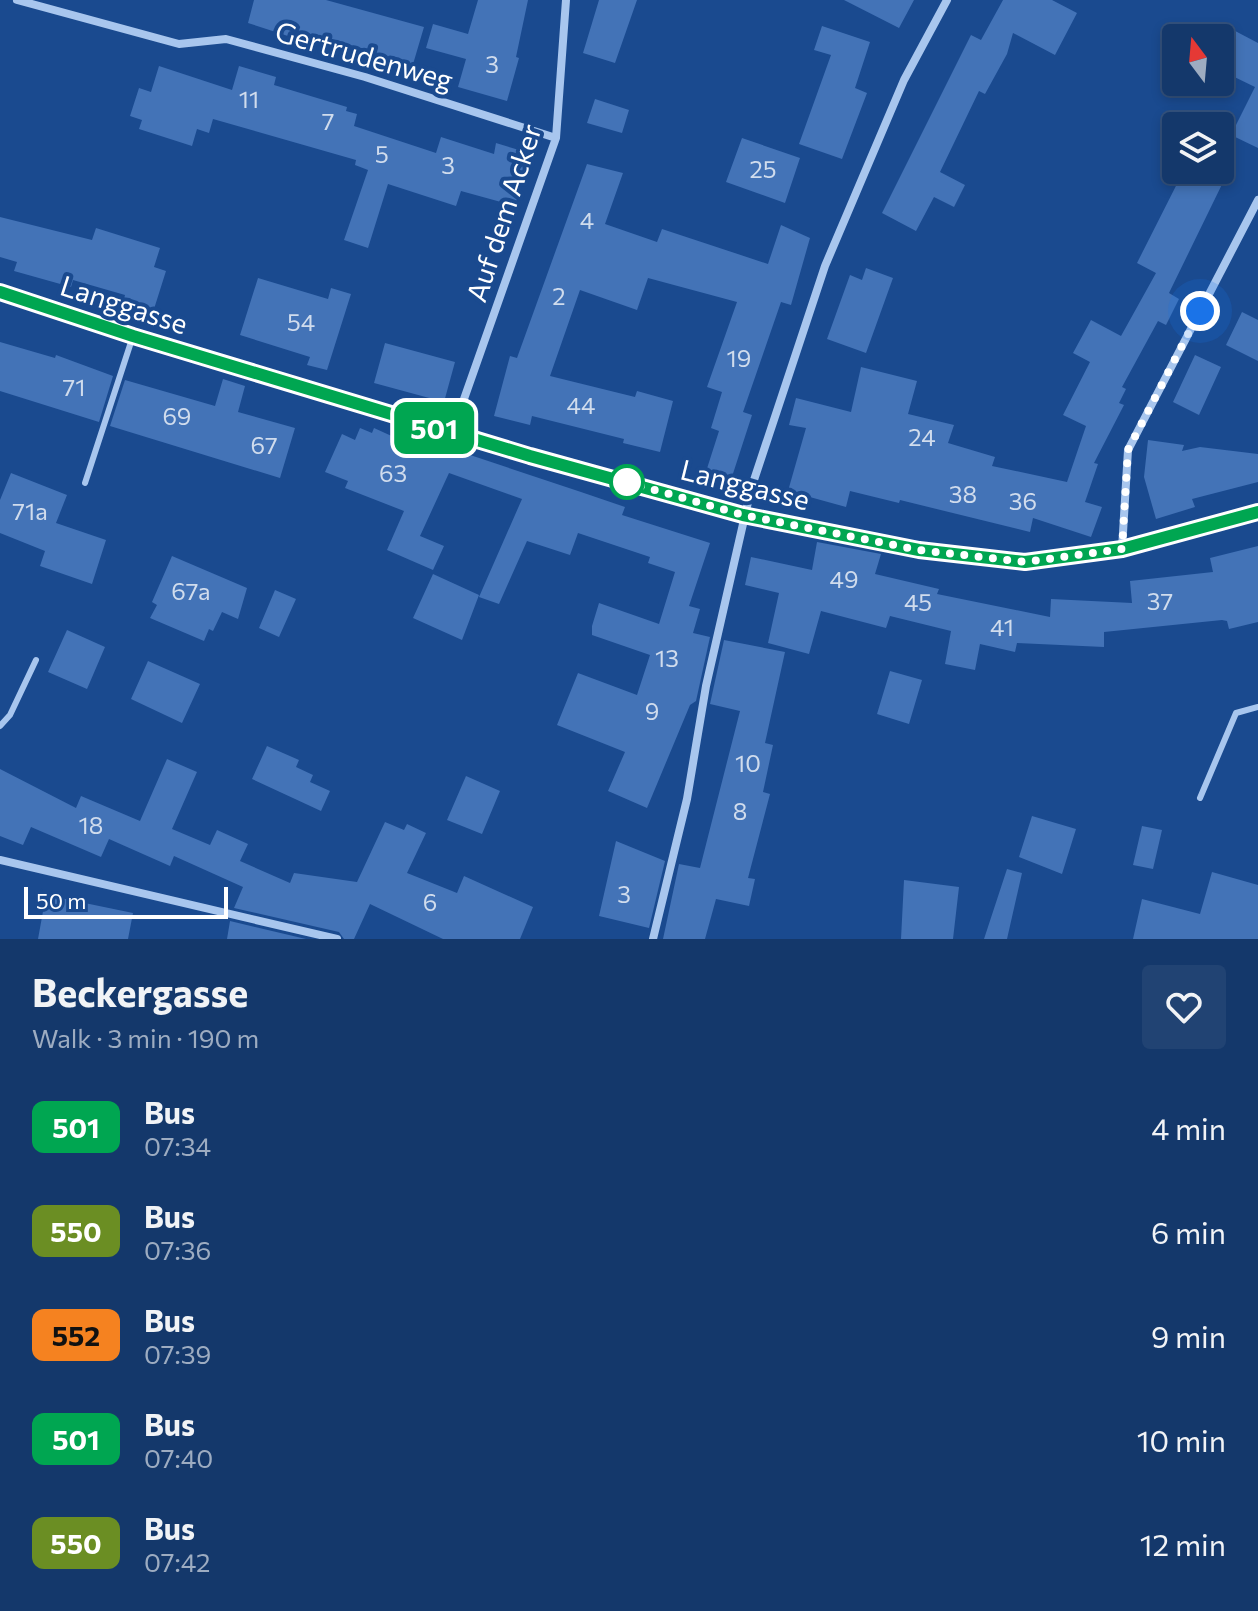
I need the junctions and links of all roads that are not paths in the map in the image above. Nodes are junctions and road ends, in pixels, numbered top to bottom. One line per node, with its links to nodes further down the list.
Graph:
1 (17, 0): 4 (street, Gertrudenweg)
2 (566, 0): 4 (street, Auf dem Acker)
3 (947, 0): 11 (street)
4 (556, 138): 8 (street, Auf dem Acker)
5 (1258, 200): 12 (street)
6 (0, 292): 7 (street, Langgasse)
7 (133, 336): 8 (street, Langgasse); 9 (lane)
8 (452, 433): 11 (street, Langgasse)
9 (85, 483)
10 (1258, 512): 12 (street, Langgasse)
11 (743, 515): 12 (street, Langgasse); 19 (street)
12 (1122, 549)
13 (36, 660): 15 (lane)
14 (1258, 707): 16 (lane)
15 (0, 726)
16 (1200, 798)
17 (0, 860): 18 (street)
18 (337, 939)
19 (653, 939)

